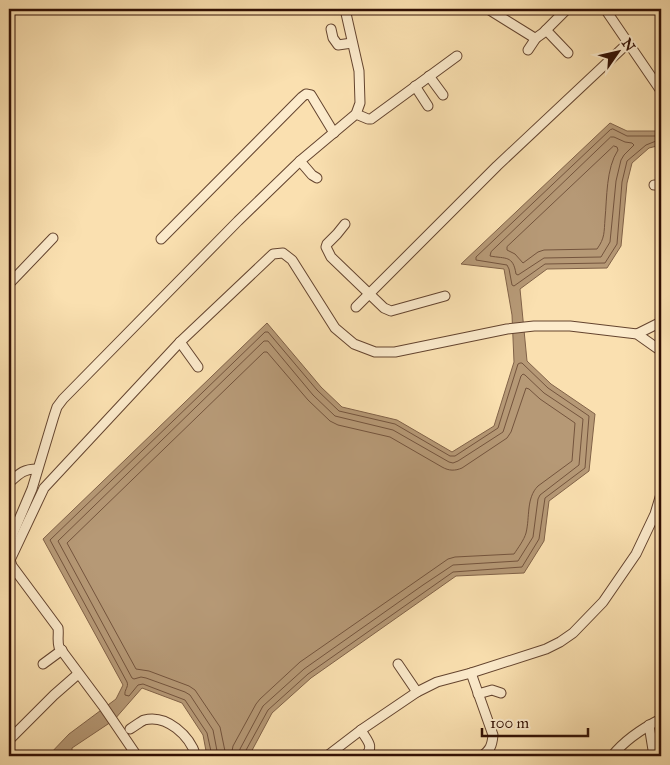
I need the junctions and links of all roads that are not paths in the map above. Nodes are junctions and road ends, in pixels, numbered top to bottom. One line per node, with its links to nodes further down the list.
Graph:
1 (345, 9): 8 (street)
2 (488, 9): 7 (street)
3 (568, 9): 6 (street)
4 (605, 9): 9 (street)
5 (331, 29): 8 (street)
6 (546, 30): 7 (street); 11 (street)
7 (536, 38): 10 (street)
8 (352, 43): 18 (street)
9 (628, 43): 15 (street); 26 (street)
10 (528, 50)
11 (568, 53)
12 (457, 56): 13 (street)
13 (430, 76): 14 (street); 16 (street)
14 (416, 86): 17 (street); 18 (street)
15 (661, 91)
16 (443, 95)
17 (428, 106)
18 (356, 114): 19 (street)
19 (334, 133): 20 (street); 24 (street)
20 (300, 160): 21 (street); 34 (street)
21 (318, 178)
22 (345, 224): 26 (street)
23 (53, 238): 25 (street)
24 (161, 239)
25 (9, 284)
26 (370, 293): 27 (street); 28 (street)
27 (445, 296)
28 (356, 307)
29 (661, 322): 30 (street)
30 (637, 334): 31 (street); 32 (street)
31 (180, 342): 33 (street); 38 (street)
32 (661, 351)
33 (198, 367)
34 (37, 469): 35 (street); 37 (street)
35 (9, 483)
36 (661, 494): 41 (street)
37 (9, 543)
38 (62, 650): 39 (street); 42 (street)
39 (43, 664)
40 (398, 664): 43 (street)
41 (471, 673): 43 (street); 45 (street)
42 (78, 674): 50 (street); 51 (street)
43 (417, 692): 49 (street)
44 (501, 693): 45 (street)
45 (478, 694): 55 (street)
46 (661, 720): 47 (street)
47 (650, 725): 56 (street); 57 (street)
48 (130, 729): 52 (street)
49 (361, 730): 53 (street); 54 (street)
50 (9, 740)
51 (137, 756)
52 (196, 756)
53 (327, 756)
54 (365, 756)
55 (482, 756)
56 (612, 756)
57 (654, 756)

